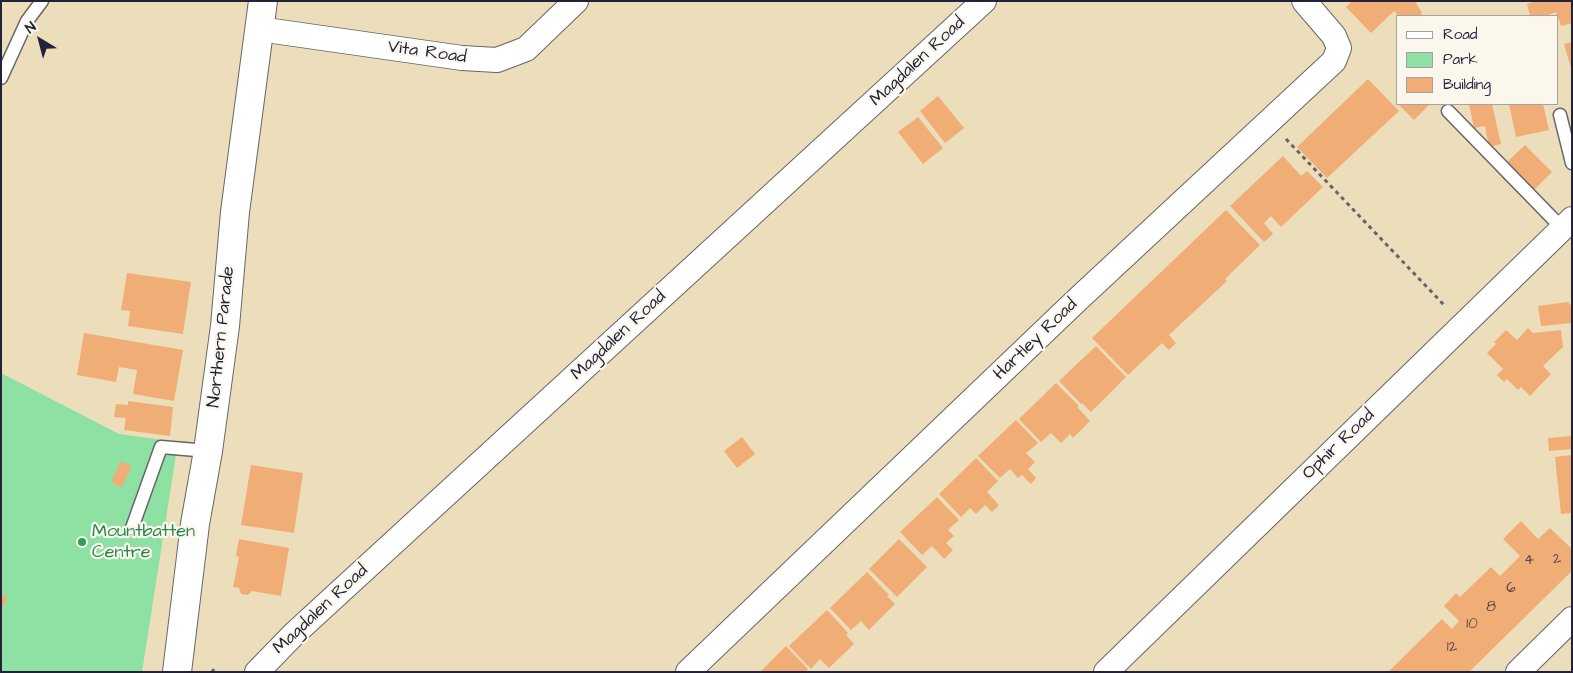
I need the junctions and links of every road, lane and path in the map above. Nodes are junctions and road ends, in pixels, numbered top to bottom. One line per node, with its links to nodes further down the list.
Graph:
1 (42, 1): 7 (lane)
2 (263, 1): 6 (main road, Northern Parade)
3 (576, 1): 6 (street, Vita Road)
4 (984, 1): 18 (street, Magdalen Road)
5 (1304, 1): 19 (street, Hartley Road)
6 (259, 29): 14 (main road, Northern Parade)
7 (1, 78)
8 (1448, 110): 12 (lane)
9 (1560, 115): 11 (lane)
10 (1284, 137): 13 (path)
11 (1572, 163)
12 (1567, 224): 20 (street, Ophir Road)
13 (1450, 311)
14 (208, 452): 15 (lane); 17 (main road, Northern Parade)
15 (132, 528)
16 (1572, 619): 21 (street)
17 (177, 672)
18 (257, 672)
19 (688, 672)
20 (1106, 672)
21 (1518, 672)

